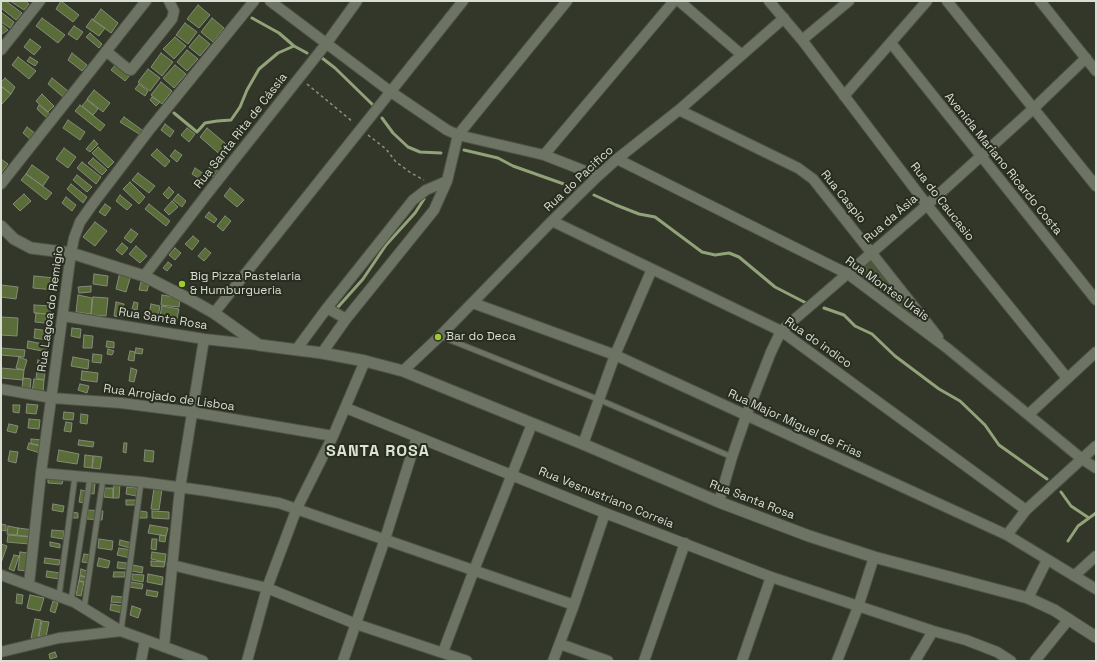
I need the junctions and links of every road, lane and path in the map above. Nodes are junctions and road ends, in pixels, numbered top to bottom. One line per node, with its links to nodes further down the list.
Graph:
1 (40, 1): 20 (street)
2 (146, 1): 21 (street)
3 (169, 1): 21 (street)
4 (254, 1): 40 (street, Rua Lagoa do Remigio)
5 (270, 1): 19 (street)
6 (357, 1): 19 (street, Rua Santa Rita de Cássia)
7 (463, 1): 25 (street)
8 (567, 1): 29 (street)
9 (674, 1): 30 (street)
10 (678, 1): 22 (street)
11 (769, 1): 16 (street, Rua do Caucasio)
12 (849, 1): 17 (street)
13 (927, 1): 18 (street)
14 (947, 1): 27 (street)
15 (1040, 1): 23 (street)
16 (784, 18): 17 (street, Rua do Caucasio); 22 (street, Rua do Pacifico)
17 (802, 40): 26 (street, Rua do Caucasio)
18 (891, 43): 26 (street); 31 (street, Avenida Mariano Ricardo Costa)
19 (326, 44): 25 (street); 44 (street, Rua Santa Rita de Cássia)
20 (1, 50)
21 (106, 51): 35 (street)
22 (742, 55): 28 (street, Rua do Pacifico)
23 (1086, 58): 24 (street); 27 (street, Rua da Ásia)
24 (1096, 71)
25 (391, 92): 29 (street); 48 (street)
26 (844, 96): 37 (street, Rua do Caucasio)
27 (1033, 109): 31 (street, Rua da Ásia); 36 (street)
28 (679, 110): 32 (street, Rua do Pacifico); 41 (street, Rua Caspio)
29 (458, 136): 30 (street); 34 (street)
30 (544, 155): 33 (street)
31 (980, 157): 37 (street, Rua da Ásia); 45 (street, Avenida Mariano Ricardo Costa)
32 (618, 159): 33 (street, Rua do Pacifico); 43 (street, Rua Montes Urais)
33 (598, 176): 38 (street, Rua do Pacifico)
34 (447, 181): 47 (street); 50 (street)
35 (1, 184)
36 (1096, 186)
37 (927, 205): 41 (street, Rua da Ásia); 62 (street, Rua do Caucasio)
38 (552, 221): 42 (street, Rua do indico); 46 (street, Rua do Pacifico)
39 (1, 226): 40 (street)
40 (71, 252): 44 (street); 49 (street, Rua Lagoa do Remigio)
41 (871, 252): 43 (street, Rua da Ásia); 55 (street, Rua Caspio)
42 (652, 269): 51 (street, Rua do indico); 59 (street)
43 (848, 274): 51 (street, Rua da Ásia); 55 (street, Rua Montes Urais)
44 (144, 276): 48 (street)
45 (1096, 300)
46 (473, 302): 52 (street, Rua do Pacifico); 59 (street, Rua Major Miguel de Frias)
47 (327, 308): 50 (street); 56 (street)
48 (214, 313): 54 (street)
49 (63, 316): 53 (street, Rua Santa Rosa); 64 (street, Rua Lagoa do Remigio)
50 (346, 319): 58 (street)
51 (781, 331): 69 (street); 87 (street, Rua do indico)
52 (440, 336): 61 (street, Rua do Pacifico); 65 (lane)
53 (204, 339): 54 (street, Rua Santa Rosa); 67 (street)
54 (259, 345): 56 (street, Rua Santa Rosa)
55 (947, 348): 68 (street, Rua Montes Urais)
56 (296, 350): 58 (street, Rua Santa Rosa)
57 (1096, 352): 62 (street)
58 (322, 353): 60 (street, Rua Santa Rosa)
59 (614, 356): 65 (street); 69 (street, Rua Major Miguel de Frias)
60 (365, 361): 61 (street, Rua Santa Rosa); 66 (street)
61 (403, 371): 70 (street, Rua Santa Rosa)
62 (1067, 378): 68 (street)
63 (1, 389): 64 (street, Rua Arrojado de Lisboa)
64 (52, 398): 67 (street, Rua Arrojado de Lisboa); 78 (street, Rua Lagoa do Remigio)
65 (600, 400): 73 (street); 75 (lane)
66 (346, 408): 71 (street); 72 (street, Rua Vesnustriano Correia)
67 (191, 412): 71 (street, Rua Arrojado de Lisboa); 84 (street)
68 (1029, 414): 76 (street, Rua Montes Urais)
69 (746, 416): 75 (street); 89 (street, Rua Major Miguel de Frias)
70 (532, 424): 73 (street, Rua Santa Rosa); 79 (street)
71 (333, 436): 86 (street)
72 (417, 437): 79 (street, Rua Vesnustriano Correia); 90 (street)
73 (583, 444): 85 (street, Rua Santa Rosa)
74 (1096, 446): 76 (street)
75 (732, 456): 85 (street)
76 (1082, 459): 77 (street, Rua Montes Urais); 87 (street)
77 (1096, 468)
78 (41, 473): 80 (street); 100 (street, Rua Lagoa do Remigio)
79 (512, 475): 88 (street, Rua Vesnustriano Correia); 96 (street)
80 (75, 476): 81 (street); 103 (lane)
81 (90, 478): 82 (street); 105 (lane)
82 (103, 479): 83 (street); 108 (lane)
83 (141, 482): 84 (street); 111 (lane)
84 (180, 488): 86 (street); 95 (street)
85 (719, 502): 93 (street, Rua Santa Rosa)
86 (297, 508): 90 (street); 101 (street)
87 (1026, 510): 89 (street)
88 (605, 513): 91 (street, Rua Vesnustriano Correia); 106 (street)
89 (1006, 536): 94 (street, Rua Major Miguel de Frias)
90 (385, 539): 96 (street); 110 (street)
91 (685, 543): 99 (street, Rua Vesnustriano Correia); 126 (street)
92 (1096, 556): 98 (street)
93 (874, 557): 104 (street, Rua Santa Rosa); 107 (street)
94 (1047, 560): 98 (street, Rua Major Miguel de Frias); 104 (street)
95 (172, 566): 101 (street); 116 (street)
96 (474, 570): 106 (street); 118 (street)
97 (1, 575): 100 (street)
98 (1074, 576): 102 (street, Rua Major Miguel de Frias)
99 (771, 577): 107 (street, Rua Vesnustriano Correia); 127 (street)
100 (29, 584): 103 (street)
101 (267, 588): 110 (street); 121 (street)
102 (1096, 589)
103 (59, 596): 105 (street)
104 (1028, 598): 109 (street, Rua Santa Rosa)
105 (71, 601): 108 (street)
106 (574, 605): 115 (street)
107 (858, 607): 112 (street, Rua Vesnustriano Correia); 128 (street)
108 (84, 609): 111 (street)
109 (1069, 619): 113 (street, Rua Santa Rosa); 131 (street)
110 (356, 624): 118 (street); 122 (street)
111 (121, 631): 114 (street); 117 (street)
112 (934, 631): 129 (street); 130 (street, Rua Vesnustriano Correia)
113 (1096, 638)
114 (145, 640): 116 (street); 119 (street)
115 (560, 644): 124 (street); 125 (street)
116 (164, 647): 120 (street)
117 (1, 652)
118 (448, 656): 123 (street)
119 (141, 661)
120 (203, 661)
121 (247, 661)
122 (343, 661)
123 (467, 661)
124 (553, 661)
125 (608, 661)
126 (644, 661)
127 (742, 661)
128 (837, 661)
129 (915, 661)
130 (1011, 661)
131 (1035, 661)

